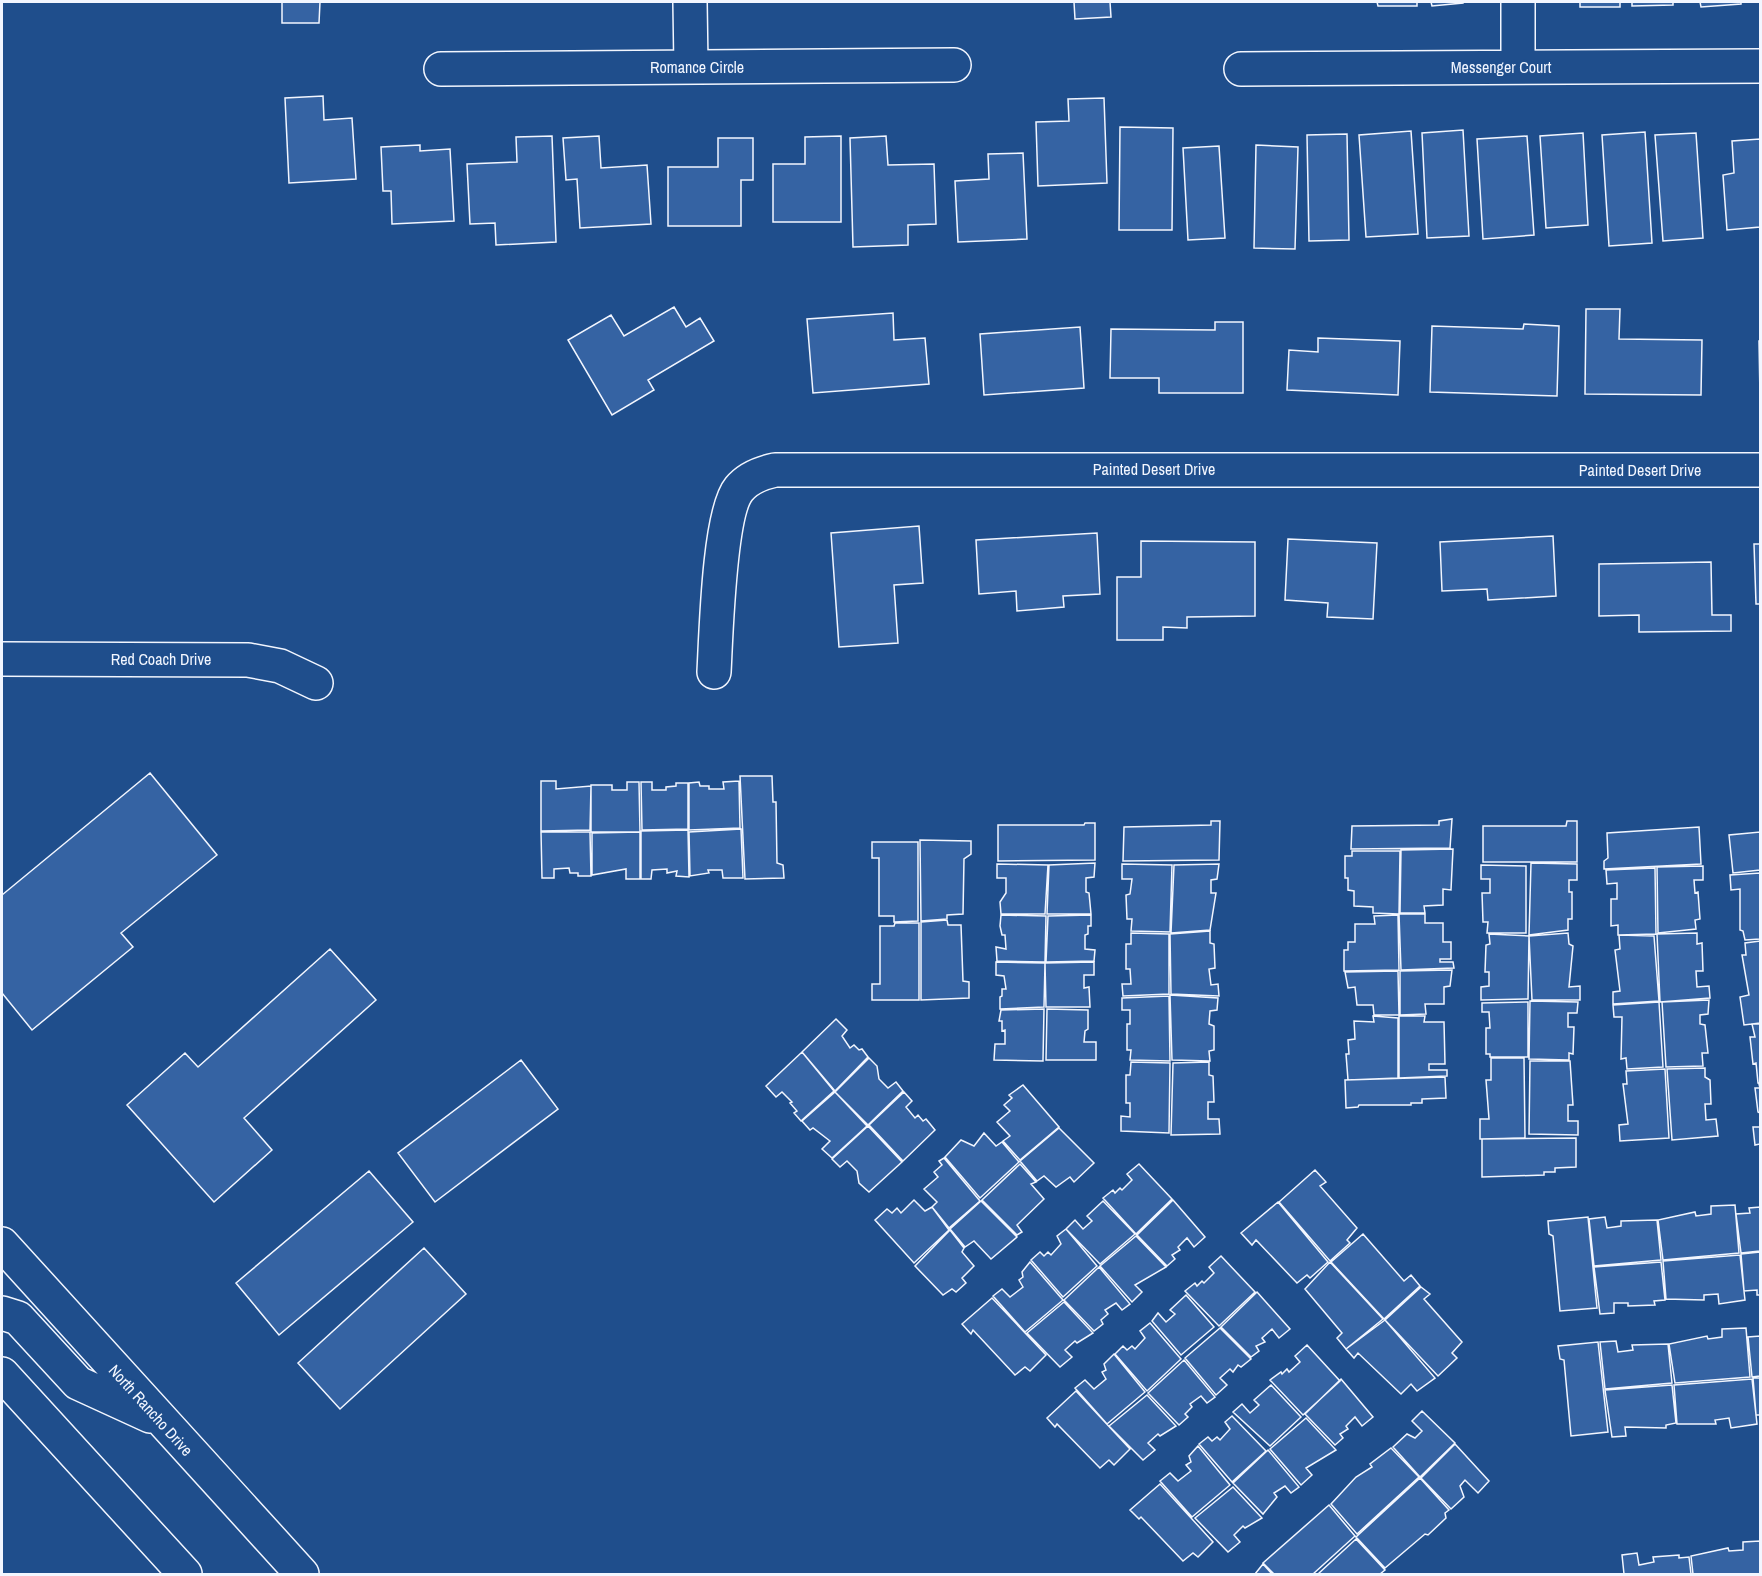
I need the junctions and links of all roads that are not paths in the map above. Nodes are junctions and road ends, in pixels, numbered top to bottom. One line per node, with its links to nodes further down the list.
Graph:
1 (690, 2): 4 (street)
2 (1518, 2): 6 (street)
3 (954, 65): 4 (street, Romance Circle)
4 (691, 66): 7 (street, Romance Circle)
5 (1761, 66): 6 (street, Messenger Court)
6 (1518, 67): 8 (street, Messenger Court)
7 (441, 69)
8 (1241, 69)
9 (1761, 470): 11 (street, Painted Desert Drive)
10 (2, 658): 12 (street, Red Coach Drive)
11 (714, 672)
12 (316, 683)
13 (5, 1253): 16 (street, North Rancho Drive)
14 (2, 1313): 16 (street)
15 (2, 1374): 17 (street)
16 (162, 1421): 18 (street, North Rancho Drive)
17 (185, 1575)
18 (302, 1575)

